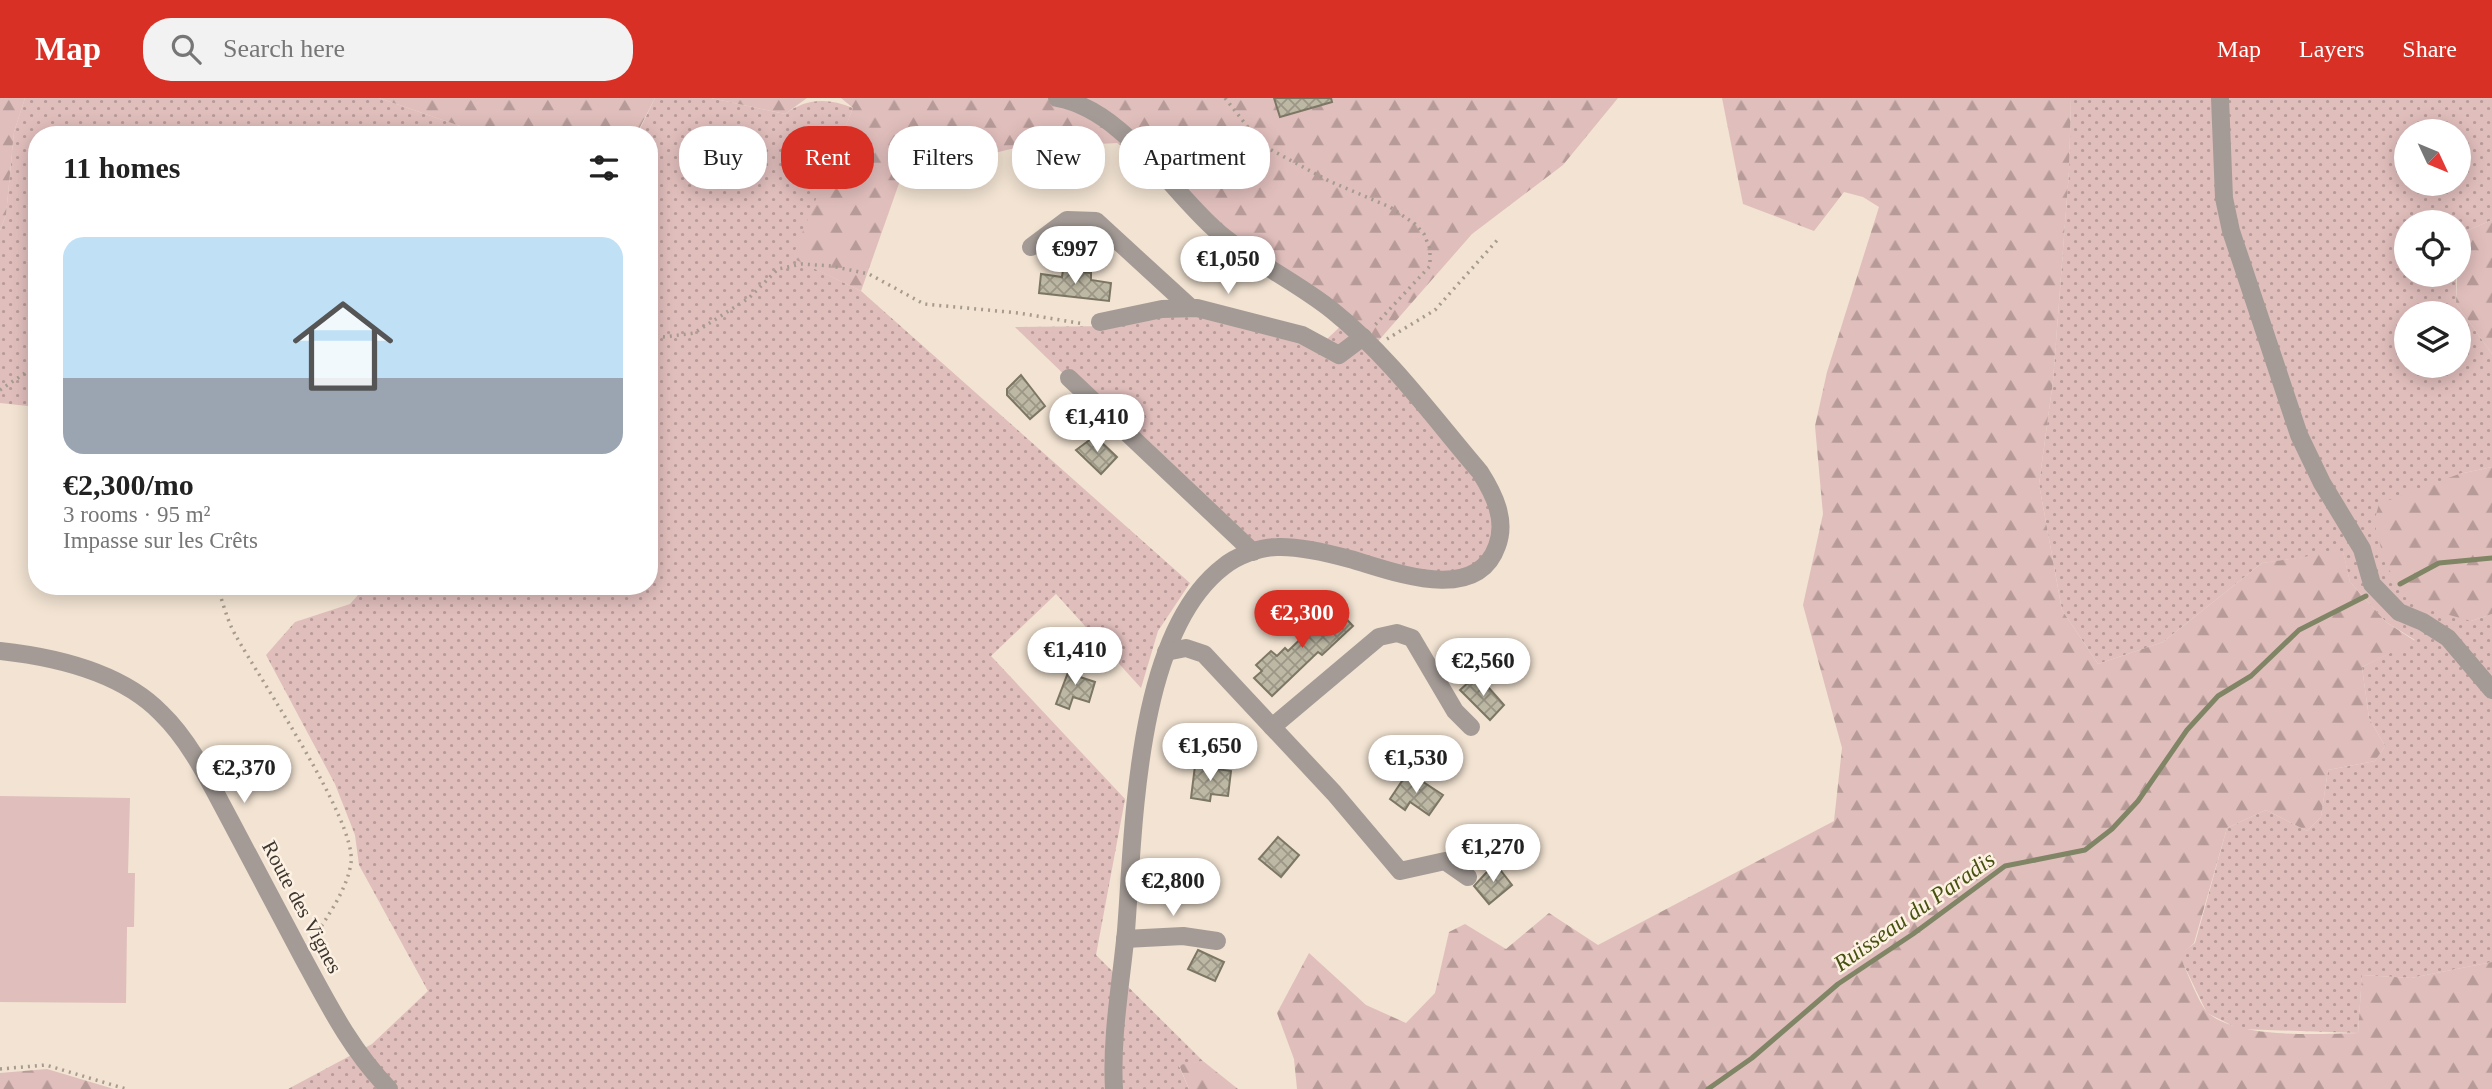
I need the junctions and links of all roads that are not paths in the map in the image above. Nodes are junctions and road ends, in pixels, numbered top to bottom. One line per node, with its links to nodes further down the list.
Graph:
1 (1057, 98): 6 (street)
2 (2220, 98): 11 (street)
3 (1031, 247): 4 (street)
4 (1191, 308): 5 (street); 6 (street)
5 (1100, 322)
6 (1368, 342): 8 (street)
7 (1069, 377): 8 (street)
8 (1253, 552): 10 (street)
9 (0, 651): 17 (street, Route des Vignes)
10 (1166, 652): 12 (street); 15 (street)
11 (2492, 690)
12 (1272, 727): 13 (street); 14 (street)
13 (1471, 727)
14 (1468, 877)
15 (1125, 939): 16 (street); 18 (street)
16 (1217, 941)
17 (389, 1089)
18 (1114, 1089)

